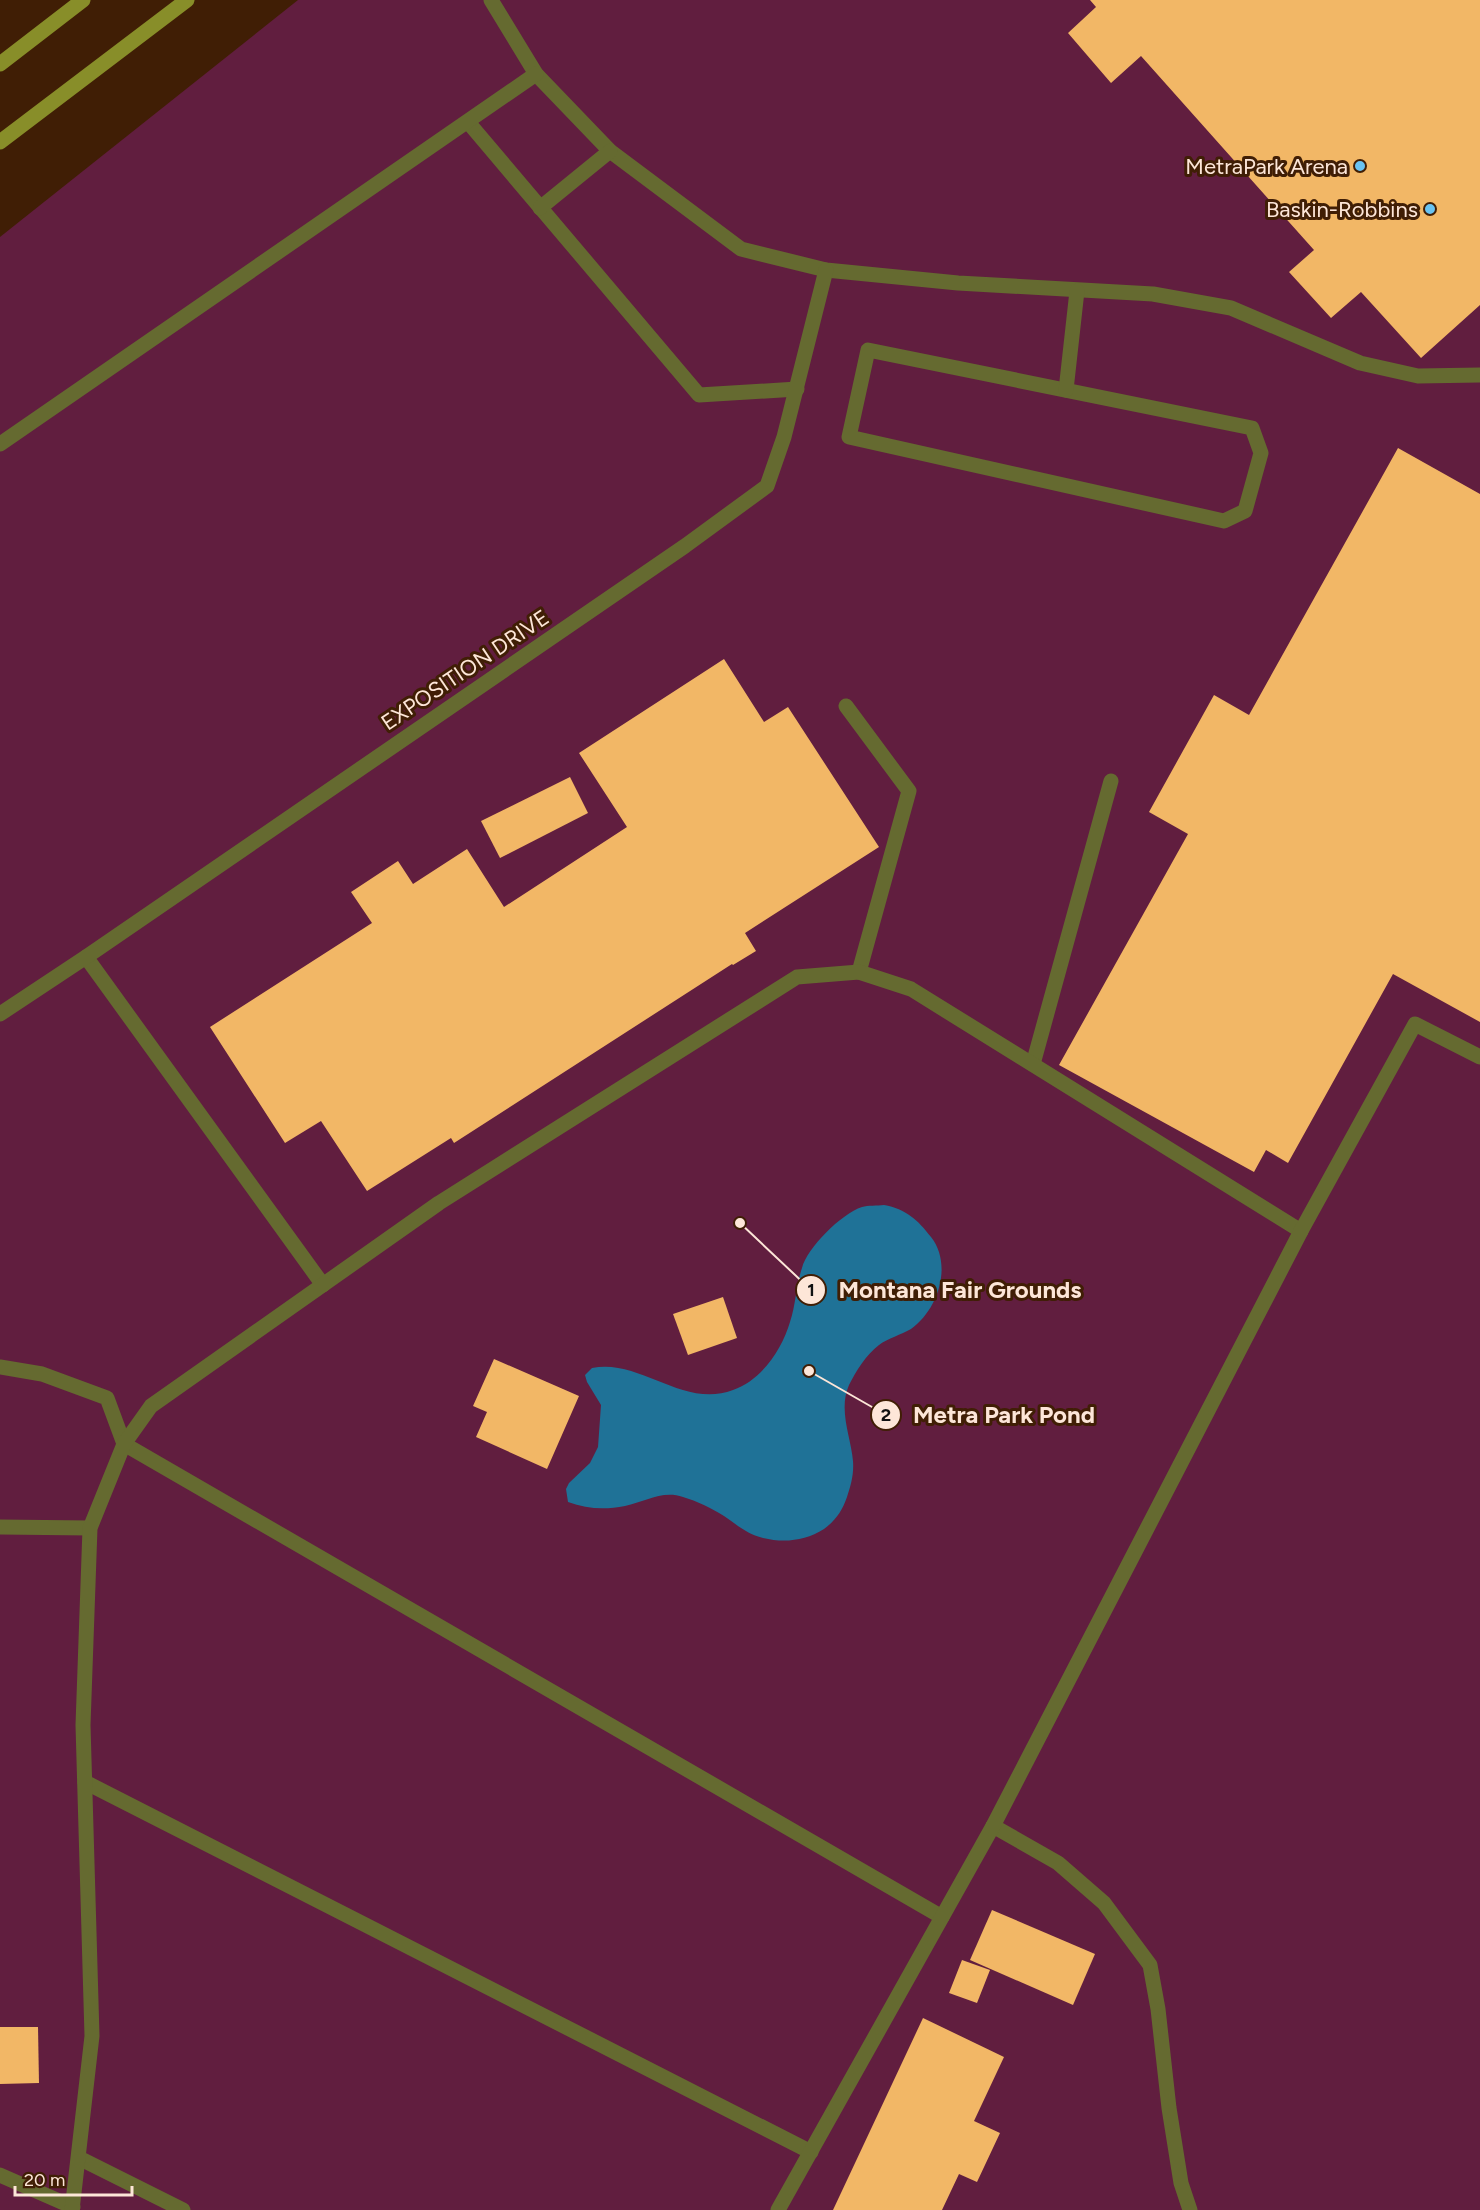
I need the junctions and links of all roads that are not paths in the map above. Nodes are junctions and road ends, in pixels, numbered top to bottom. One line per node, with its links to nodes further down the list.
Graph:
1 (83, 0): 4 (main road)
2 (187, 0): 7 (main road)
3 (491, 0): 5 (street)
4 (0, 64)
5 (536, 74): 6 (street); 8 (street)
6 (468, 122): 9 (street); 15 (street)
7 (0, 142)
8 (610, 151): 9 (street); 10 (street)
9 (540, 208): 13 (street)
10 (826, 270): 11 (street); 13 (street, EXPOSITION DRIVE)
11 (1077, 291): 12 (street); 14 (street)
12 (1480, 375)
13 (796, 389): 18 (street, EXPOSITION DRIVE)
14 (1066, 390): 14 (street)
15 (0, 444)
16 (846, 705): 19 (street)
17 (1111, 781): 22 (street)
18 (86, 957): 20 (street, EXPOSITION DRIVE); 24 (street)
19 (859, 972): 22 (street); 24 (street)
20 (0, 1014)
21 (1480, 1057): 23 (street)
22 (1033, 1064): 23 (street)
23 (1301, 1231): 30 (street)
24 (323, 1285): 26 (street)
25 (0, 1367): 26 (street)
26 (124, 1444): 28 (street); 31 (street)
27 (0, 1527): 28 (street)
28 (90, 1528): 29 (street)
29 (84, 1782): 32 (street); 33 (street)
30 (993, 1826): 31 (street); 38 (street)
31 (942, 1917): 32 (street)
32 (811, 2152): 37 (street)
33 (79, 2158): 35 (street); 36 (street)
34 (0, 2175): 35 (street)
35 (73, 2209)
36 (183, 2210)
37 (778, 2210)
38 (1190, 2210)

